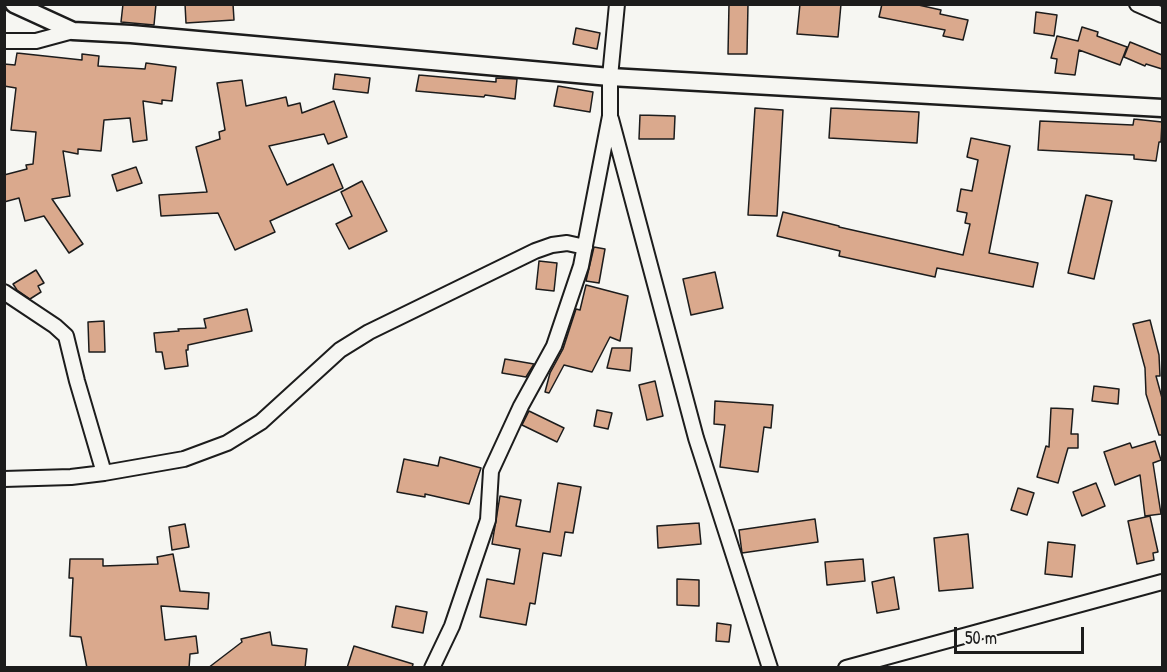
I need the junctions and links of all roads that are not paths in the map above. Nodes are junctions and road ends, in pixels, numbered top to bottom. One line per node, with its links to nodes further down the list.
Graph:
1 (14, 4): 5 (street)
2 (617, 4): 7 (street)
3 (1137, 4): 4 (street)
4 (1162, 15)
5 (73, 31): 6 (street); 7 (street)
6 (4, 41)
7 (610, 77): 8 (street); 9 (street)
8 (1162, 108)
9 (610, 116): 10 (street); 16 (street)
10 (585, 247): 12 (street); 15 (street)
11 (4, 292): 12 (street)
12 (104, 473): 13 (street)
13 (4, 479)
14 (1162, 582): 17 (street)
15 (432, 668)
16 (770, 668)
17 (846, 668)

